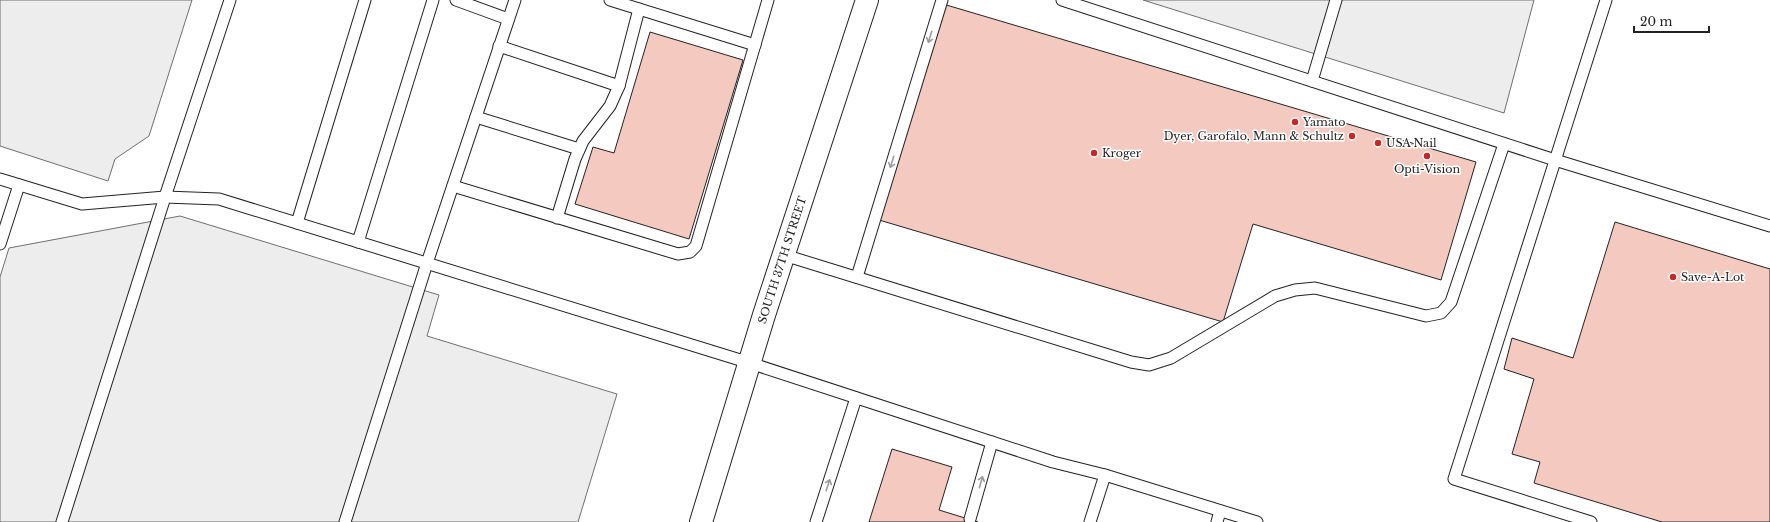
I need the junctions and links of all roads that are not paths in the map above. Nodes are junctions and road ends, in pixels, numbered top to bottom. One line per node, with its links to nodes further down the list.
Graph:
1 (230, 0): 26 (lane)
2 (365, 0): 28 (lane)
3 (433, 0): 30 (lane)
4 (456, 0): 14 (lane)
5 (515, 0): 14 (lane)
6 (610, 0): 13 (lane)
7 (768, 0): 15 (lane)
8 (867, 0): 32 (street, SOUTH 37TH STREET)
9 (942, 0): 34 (lane, one-way to 34)
10 (1062, 0): 17 (lane)
11 (1336, 0): 17 (lane)
12 (1606, 0): 22 (lane)
13 (639, 9): 15 (lane); 18 (lane)
14 (508, 19): 16 (lane)
15 (755, 45): 27 (lane)
16 (499, 46): 18 (lane); 19 (lane)
17 (1312, 81): 20 (lane)
18 (619, 86): 21 (lane)
19 (476, 117): 21 (lane); 25 (lane)
20 (1504, 144): 22 (lane); 34 (lane)
21 (579, 149): 27 (lane)
22 (1554, 160): 29 (lane); 48 (lane)
23 (0, 179): 24 (lane)
24 (19, 185): 26 (lane); 31 (lane)
25 (453, 186): 27 (lane); 33 (lane)
26 (166, 197): 28 (lane); 42 (lane)
27 (557, 218)
28 (297, 223): 30 (lane)
29 (1770, 226)
30 (358, 242): 33 (lane)
31 (0, 244)
32 (784, 255): 34 (lane); 35 (street, SOUTH 37TH STREET)
33 (427, 263): 35 (lane); 43 (lane)
34 (857, 277)
35 (750, 363): 36 (lane); 41 (street, SOUTH 37TH STREET)
36 (856, 398): 37 (lane); 44 (lane, one-way to 36)
37 (992, 442): 38 (lane); 40 (lane, one-way to 37)
38 (1105, 476): 39 (lane); 45 (lane)
39 (1220, 511): 46 (lane); 47 (lane)
40 (970, 520)
41 (705, 521)
42 (62, 522)
43 (345, 522)
44 (816, 522)
45 (1090, 522)
46 (1217, 522)
47 (1257, 522)
48 (1591, 522)

